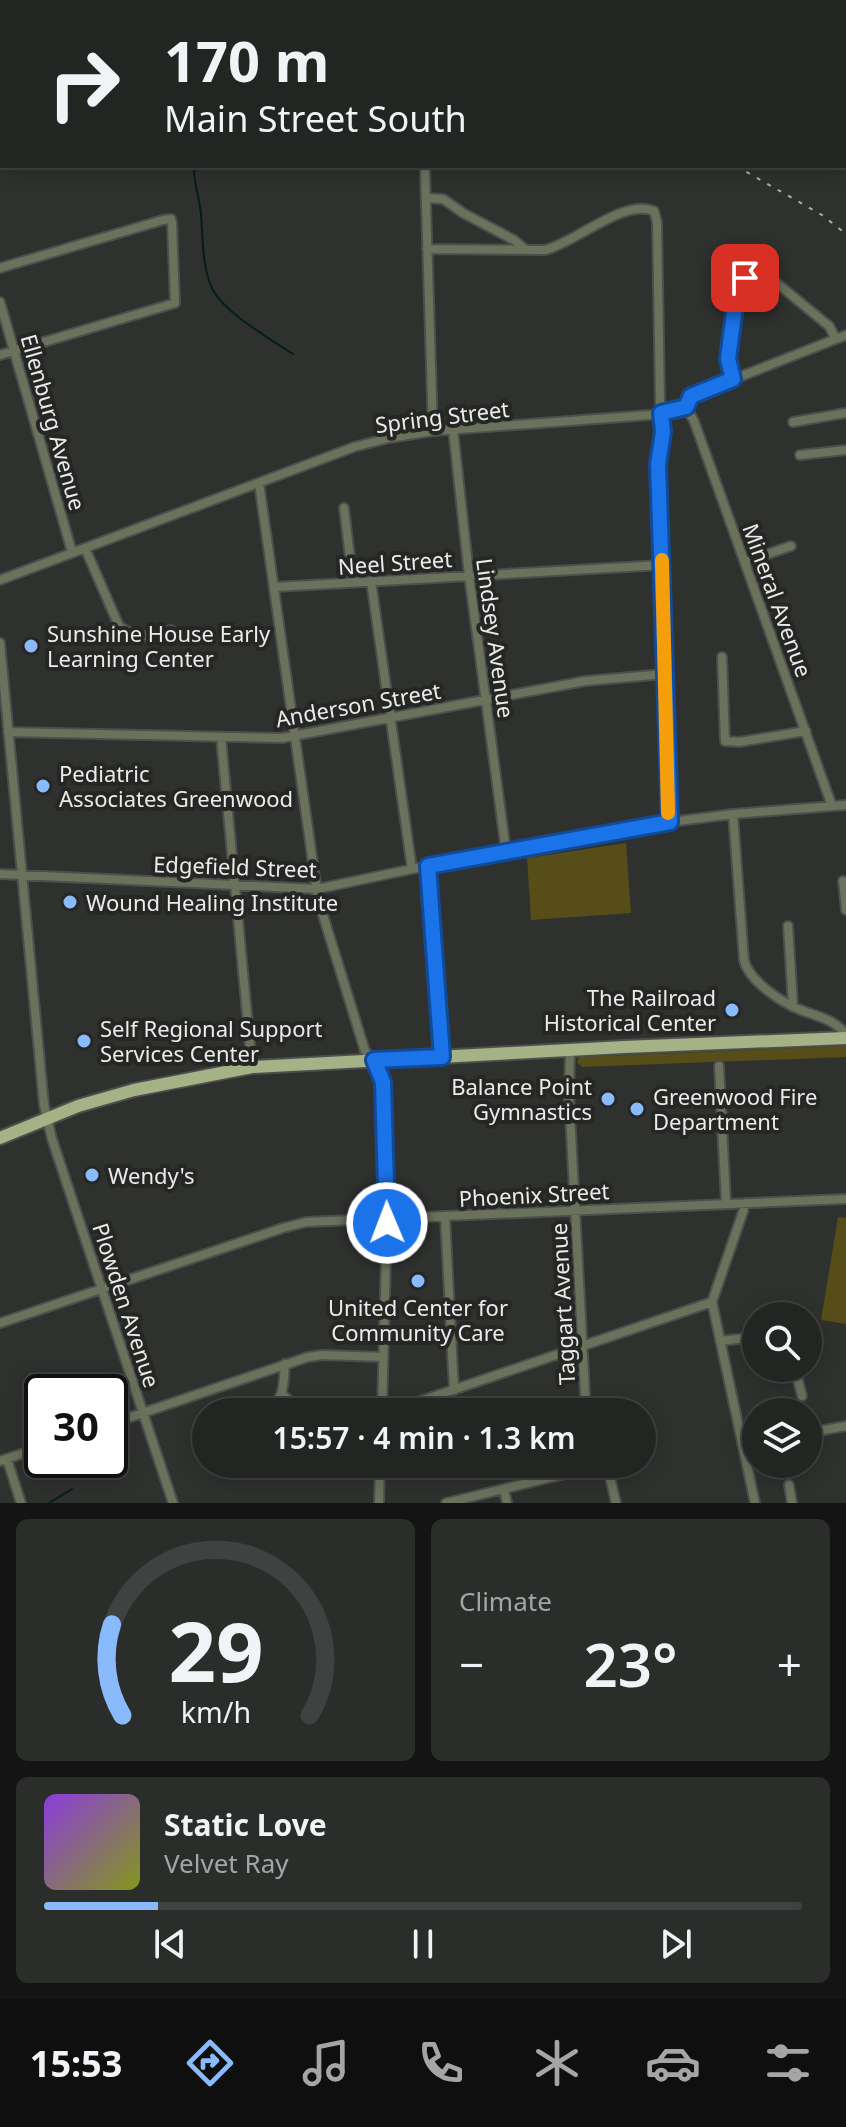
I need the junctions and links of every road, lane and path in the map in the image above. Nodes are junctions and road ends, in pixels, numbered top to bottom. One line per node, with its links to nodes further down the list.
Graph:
1 (425, 172): 2 (street)
2 (426, 198): 3 (street); 4 (street)
3 (427, 249): 4 (street); 17 (street)
4 (526, 250): 13 (street)
5 (0, 268): 9 (street)
6 (0, 302): 9 (street, Ellenburg Avenue)
7 (846, 335): 8 (street, Spring Street)
8 (836, 339): 11 (street, Spring Street); 11 (street)
9 (14, 350): 10 (street); 24 (street, Ellenburg Avenue)
10 (0, 355)
11 (733, 379): 12 (street, Spring Street)
12 (686, 407): 13 (street, Spring Street); 25 (street, Mineral Avenue)
13 (661, 413): 16 (street, Spring Street); 26 (street)
14 (846, 413): 15 (street)
15 (793, 422)
16 (453, 429): 17 (street, Spring Street); 27 (street, Lindsey Avenue)
17 (433, 431): 20 (street, Spring Street)
18 (846, 450): 19 (street)
19 (800, 455)
20 (259, 483): 23 (street, Spring Street); 31 (street)
21 (344, 508): 30 (street)
22 (791, 546): 25 (street)
23 (85, 548): 24 (street, Spring Street); 32 (street)
24 (72, 552): 28 (street, Spring Street)
25 (745, 562): 38 (street, Mineral Avenue)
26 (662, 565): 27 (street, Neel Street); 35 (street)
27 (469, 575): 29 (street, Neel Street); 36 (street, Lindsey Avenue)
28 (0, 580)
29 (371, 581): 30 (street, Neel Street); 37 (street)
30 (353, 582): 31 (street, Neel Street)
31 (275, 587): 40 (street)
32 (171, 630)
33 (0, 643): 39 (street, Plowden Avenue)
34 (722, 657): 38 (street)
35 (665, 674): 36 (street, Anderson Street); 45 (street)
36 (486, 699): 37 (street, Anderson Street); 46 (street, Lindsey Avenue)
37 (391, 717): 40 (street, Anderson Street); 48 (street)
38 (806, 731): 43 (street, Mineral Avenue)
39 (8, 732): 41 (street, Anderson Street); 50 (street, Plowden Avenue)
40 (295, 736): 41 (street, Anderson Street); 53 (street)
41 (221, 738): 52 (street)
42 (846, 805): 43 (street, Edgefield Street)
43 (832, 806): 44 (street, Edgefield Street)
44 (733, 814): 45 (street, Edgefield Street); 56 (street)
45 (670, 822): 46 (street, Edgefield Street)
46 (506, 851): 47 (street, Edgefield Street)
47 (428, 866): 48 (street, Edgefield Street); 59 (street)
48 (412, 869): 53 (street, Edgefield Street)
49 (0, 874): 50 (street, Edgefield Street)
50 (21, 875): 52 (street, Edgefield Street); 63 (street, Plowden Avenue)
51 (843, 881): 54 (street)
52 (235, 886): 53 (street, Edgefield Street); 62 (street)
53 (317, 889): 60 (street)
54 (846, 910)
55 (788, 926): 56 (street)
56 (793, 1006): 57 (street)
57 (846, 1036): 58 (main road)
58 (570, 1050): 59 (main road); 68 (street, Taggart Avenue)
59 (442, 1057): 60 (main road)
60 (374, 1060): 62 (main road); 70 (street)
61 (719, 1066): 66 (street)
62 (252, 1067): 63 (main road)
63 (47, 1118): 64 (main road); 71 (street, Plowden Avenue)
64 (0, 1138)
65 (846, 1199): 67 (street, Phoenix Street)
66 (726, 1203): 67 (street, Phoenix Street); 68 (street, Phoenix Street)
67 (746, 1203): 72 (street)
68 (575, 1210): 69 (street, Phoenix Street); 76 (street, Taggart Avenue)
69 (445, 1216): 70 (street, Phoenix Street); 80 (street)
70 (387, 1218): 71 (street, Phoenix Street); 77 (street)
71 (103, 1288): 73 (street, Phoenix Street); 88 (street, Plowden Avenue)
72 (712, 1302): 75 (street); 76 (street)
73 (0, 1323)
74 (742, 1339): 75 (street)
75 (720, 1341): 92 (street)
76 (582, 1346): 80 (street); 87 (street, Taggart Avenue)
77 (383, 1357): 78 (street); 85 (street)
78 (285, 1364): 81 (street); 88 (street)
79 (798, 1382): 82 (street)
80 (454, 1390): 86 (street)
81 (282, 1394): 83 (street); 84 (street)
82 (802, 1396)
83 (280, 1398)
84 (287, 1398)
85 (382, 1398)
86 (430, 1398)
87 (585, 1398)
88 (143, 1413): 89 (street); 102 (street, Plowden Avenue)
89 (128, 1418)
90 (846, 1426): 91 (street)
91 (822, 1430)
92 (742, 1444)
93 (24, 1453): 94 (street)
94 (4, 1460): 101 (street)
95 (380, 1478): 103 (street)
96 (545, 1478): 100 (street)
97 (609, 1478): 106 (street)
98 (749, 1478): 107 (street)
99 (789, 1485): 108 (street)
100 (504, 1489): 104 (street); 105 (street)
101 (21, 1503)
102 (173, 1503)
103 (379, 1503)
104 (446, 1503)
105 (507, 1503)
106 (616, 1503)
107 (755, 1503)
108 (792, 1503)

